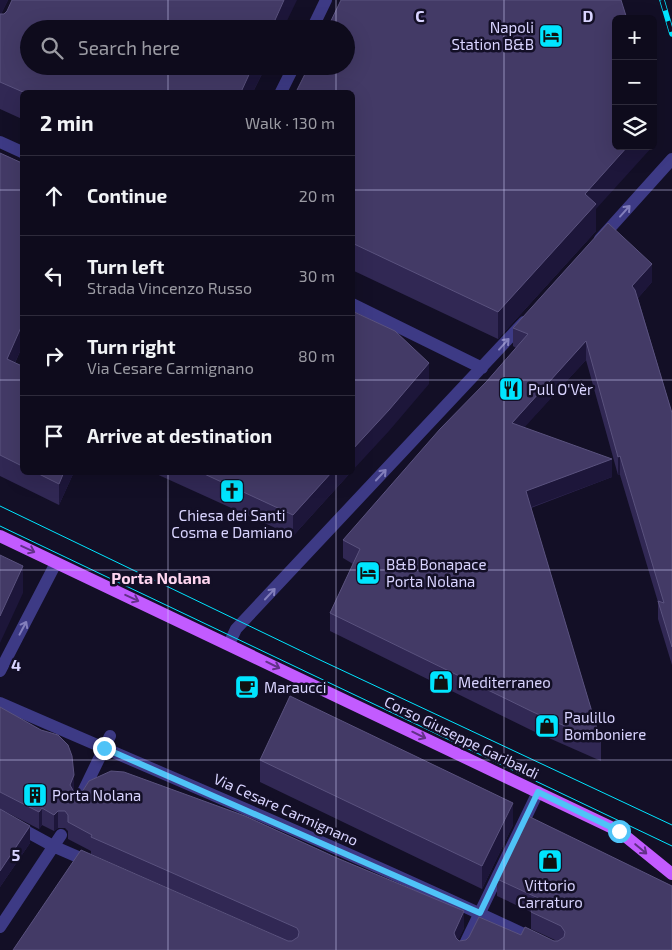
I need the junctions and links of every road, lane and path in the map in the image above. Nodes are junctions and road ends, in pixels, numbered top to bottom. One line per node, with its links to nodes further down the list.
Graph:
1 (326, 0): 2 (street)
2 (316, 20)
3 (290, 75): 4 (street)
4 (282, 90)
5 (0, 142): 6 (street)
6 (20, 151)
7 (672, 159): 8 (street, one-way to 7)
8 (594, 245)
9 (355, 305): 11 (street)
10 (535, 310): 11 (street, one-way to 10)
11 (482, 368): 14 (street, one-way to 11)
12 (0, 536): 13 (main road, one-way to 13)
13 (56, 563): 14 (main road, Corso Giuseppe Garibaldi, one-way to 14); 15 (street, one-way to 13)
14 (229, 644): 19 (main road, Corso Giuseppe Garibaldi, one-way to 19)
15 (0, 671)
16 (0, 703): 18 (street, Via Cesare Carmignano)
17 (110, 736): 18 (street)
18 (104, 748): 20 (street); 25 (street, Via Cesare Carmignano)
19 (538, 792): 24 (main road, Corso Giuseppe Garibaldi, one-way to 24); 25 (street)
20 (78, 802)
21 (0, 817): 22 (street)
22 (58, 841): 23 (street); 26 (street)
23 (108, 870)
24 (672, 874)
25 (480, 913): 27 (street); 28 (street, Via Cesare Carmignano)
26 (0, 927)
27 (462, 950)
28 (557, 950)

